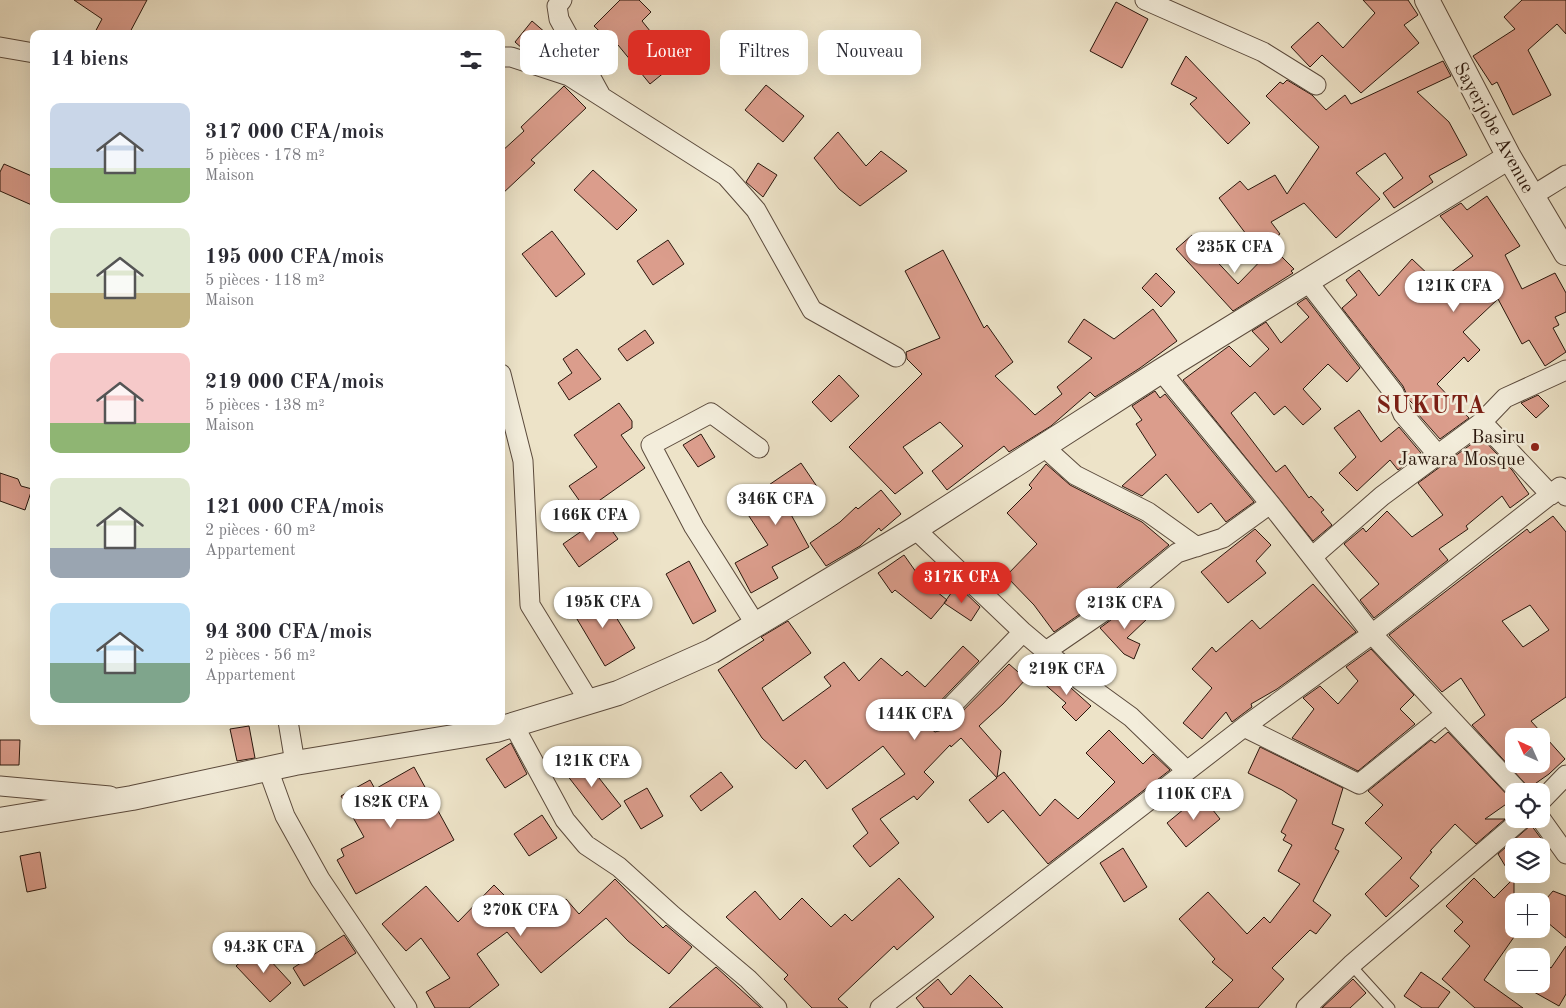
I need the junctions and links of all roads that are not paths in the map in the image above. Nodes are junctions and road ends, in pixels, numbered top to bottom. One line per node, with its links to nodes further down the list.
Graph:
1 (562, 0): 8 (street)
2 (1145, 0): 7 (street)
3 (1427, 0): 9 (street, Sayerjobe Avenue)
4 (0, 47): 5 (street)
5 (30, 52)
6 (505, 57): 8 (street)
7 (1316, 85)
8 (602, 97): 14 (street)
9 (1509, 158): 11 (street, Sayerjobe Avenue); 13 (street)
10 (1566, 175): 11 (street)
11 (1532, 196): 12 (street, Sayerjobe Avenue)
12 (1566, 252)
13 (1308, 282): 16 (street); 21 (street)
14 (896, 357)
15 (1566, 370): 18 (street)
16 (1161, 371): 19 (street); 23 (street)
17 (505, 391): 31 (street)
18 (1482, 422): 21 (street); 22 (street)
19 (1043, 446): 24 (street); 25 (street)
20 (759, 448): 27 (street)
21 (1438, 455): 26 (street)
22 (1559, 495): 29 (street)
23 (1270, 504): 25 (street); 26 (street)
24 (916, 529): 27 (street); 28 (street)
25 (1197, 547): 30 (street)
26 (1312, 557): 29 (street)
27 (756, 625): 31 (street)
28 (1023, 632): 30 (street); 33 (street)
29 (1372, 634): 32 (street); 36 (street)
30 (1046, 651): 39 (street)
31 (589, 701): 34 (street)
32 (1446, 714): 36 (street); 41 (street)
33 (937, 721)
34 (513, 724): 37 (street); 51 (street)
35 (289, 725): 37 (street)
36 (1244, 727): 39 (street)
37 (294, 763): 38 (street)
38 (268, 769): 44 (street); 50 (street)
39 (1187, 771): 52 (street)
40 (1566, 775): 43 (street)
41 (1511, 783)
42 (0, 786): 44 (street)
43 (1550, 792)
44 (132, 798): 45 (street)
45 (0, 820)
46 (1511, 828): 49 (street)
47 (1547, 828): 48 (street)
48 (1566, 854)
49 (1351, 965): 53 (street); 54 (lane)
50 (407, 1008)
51 (777, 1008)
52 (880, 1008)
53 (1306, 1008)
54 (1390, 1008)

